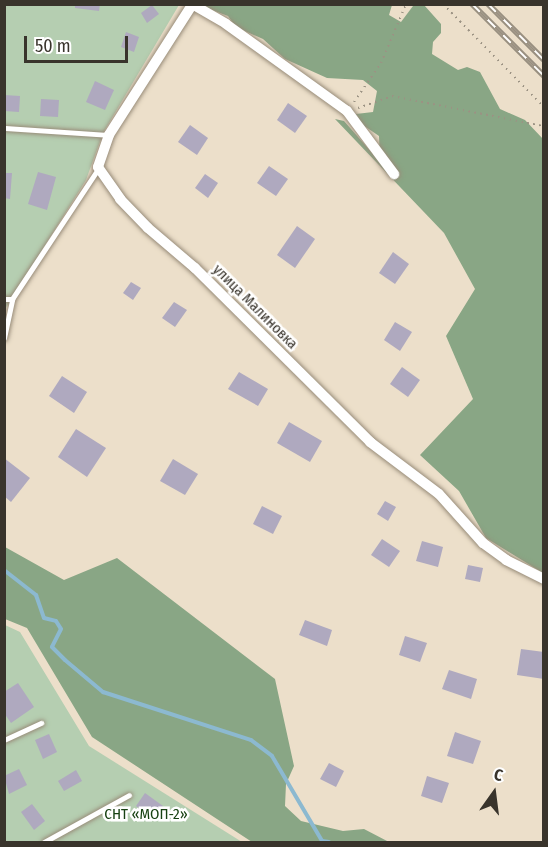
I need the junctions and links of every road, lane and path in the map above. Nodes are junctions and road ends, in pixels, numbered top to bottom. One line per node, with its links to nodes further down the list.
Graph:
1 (406, 4): 5 (path)
2 (443, 4): 4 (path)
3 (192, 5): 5 (street); 8 (street)
4 (543, 107)
5 (347, 111): 6 (path); 10 (street)
6 (543, 126)
7 (4, 128): 8 (lane)
8 (109, 135): 9 (street)
9 (99, 167): 12 (lane); 14 (street, улица Малиновка)
10 (394, 174)
11 (4, 299): 12 (lane)
12 (12, 299): 13 (lane)
13 (4, 338)
14 (543, 579)
15 (41, 723): 16 (lane)
16 (4, 740)
17 (129, 795): 18 (lane)
18 (44, 843)

